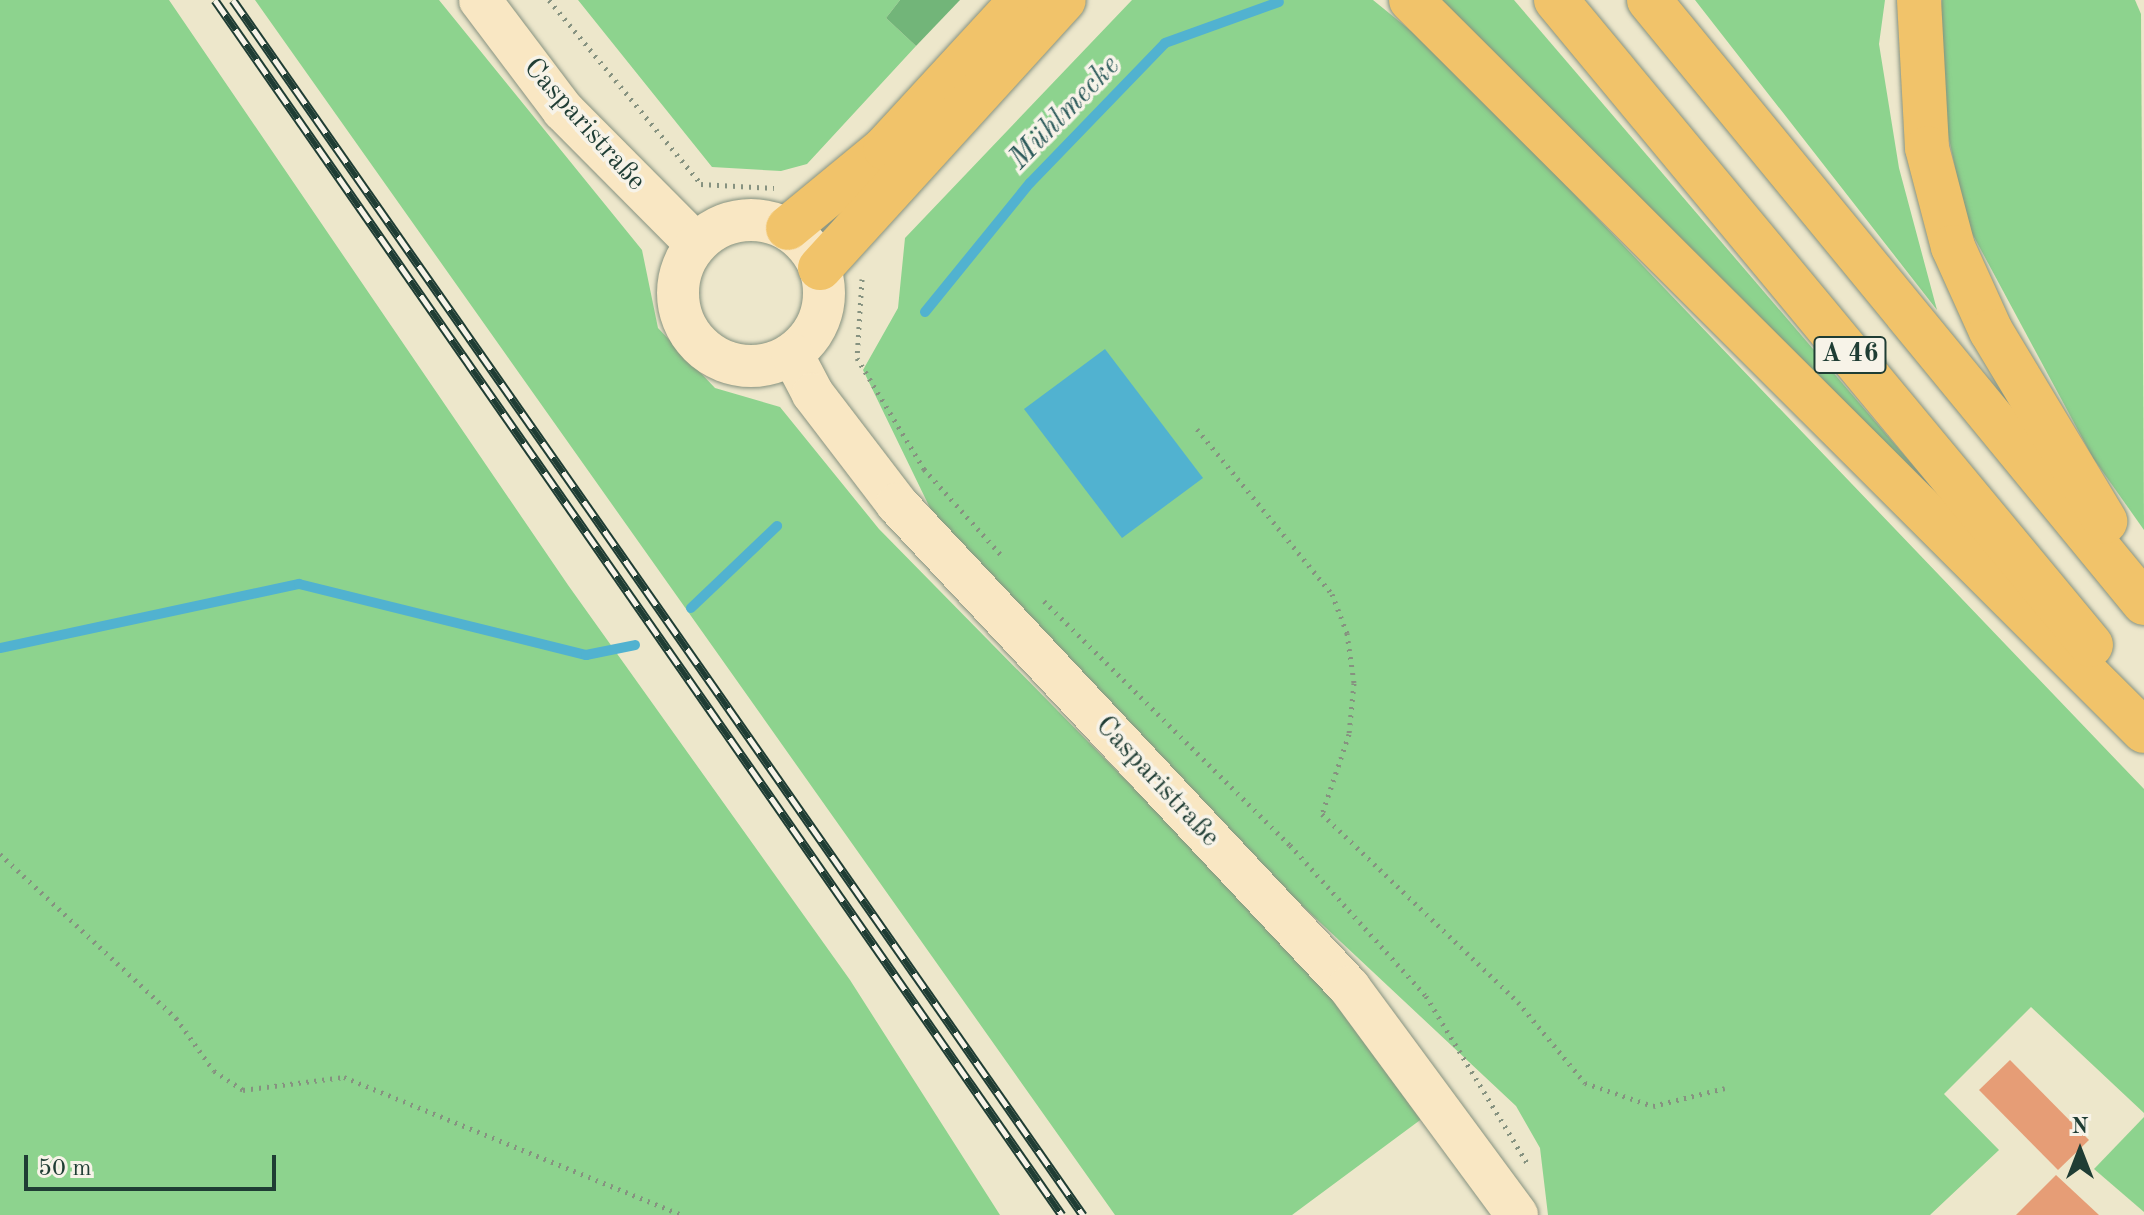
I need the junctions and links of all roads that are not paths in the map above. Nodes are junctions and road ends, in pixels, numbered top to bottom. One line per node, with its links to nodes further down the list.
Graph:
1 (480, 0): 9 (main road, Casparistraße)
2 (1021, 0): 8 (highway)
3 (1064, 0): 10 (highway)
4 (1411, 0): 15 (highway)
5 (1556, 0): 14 (highway, A 46)
6 (1649, 0): 13 (highway, A 46)
7 (1919, 0): 12 (highway)
8 (785, 208): 9 (main road); 10 (main road)
9 (695, 243): 11 (main road)
10 (820, 268): 11 (main road)
11 (792, 354): 16 (main road, Casparistraße)
12 (2144, 589)
13 (2144, 603)
14 (2144, 710)
15 (2144, 731)
16 (1524, 1200)

